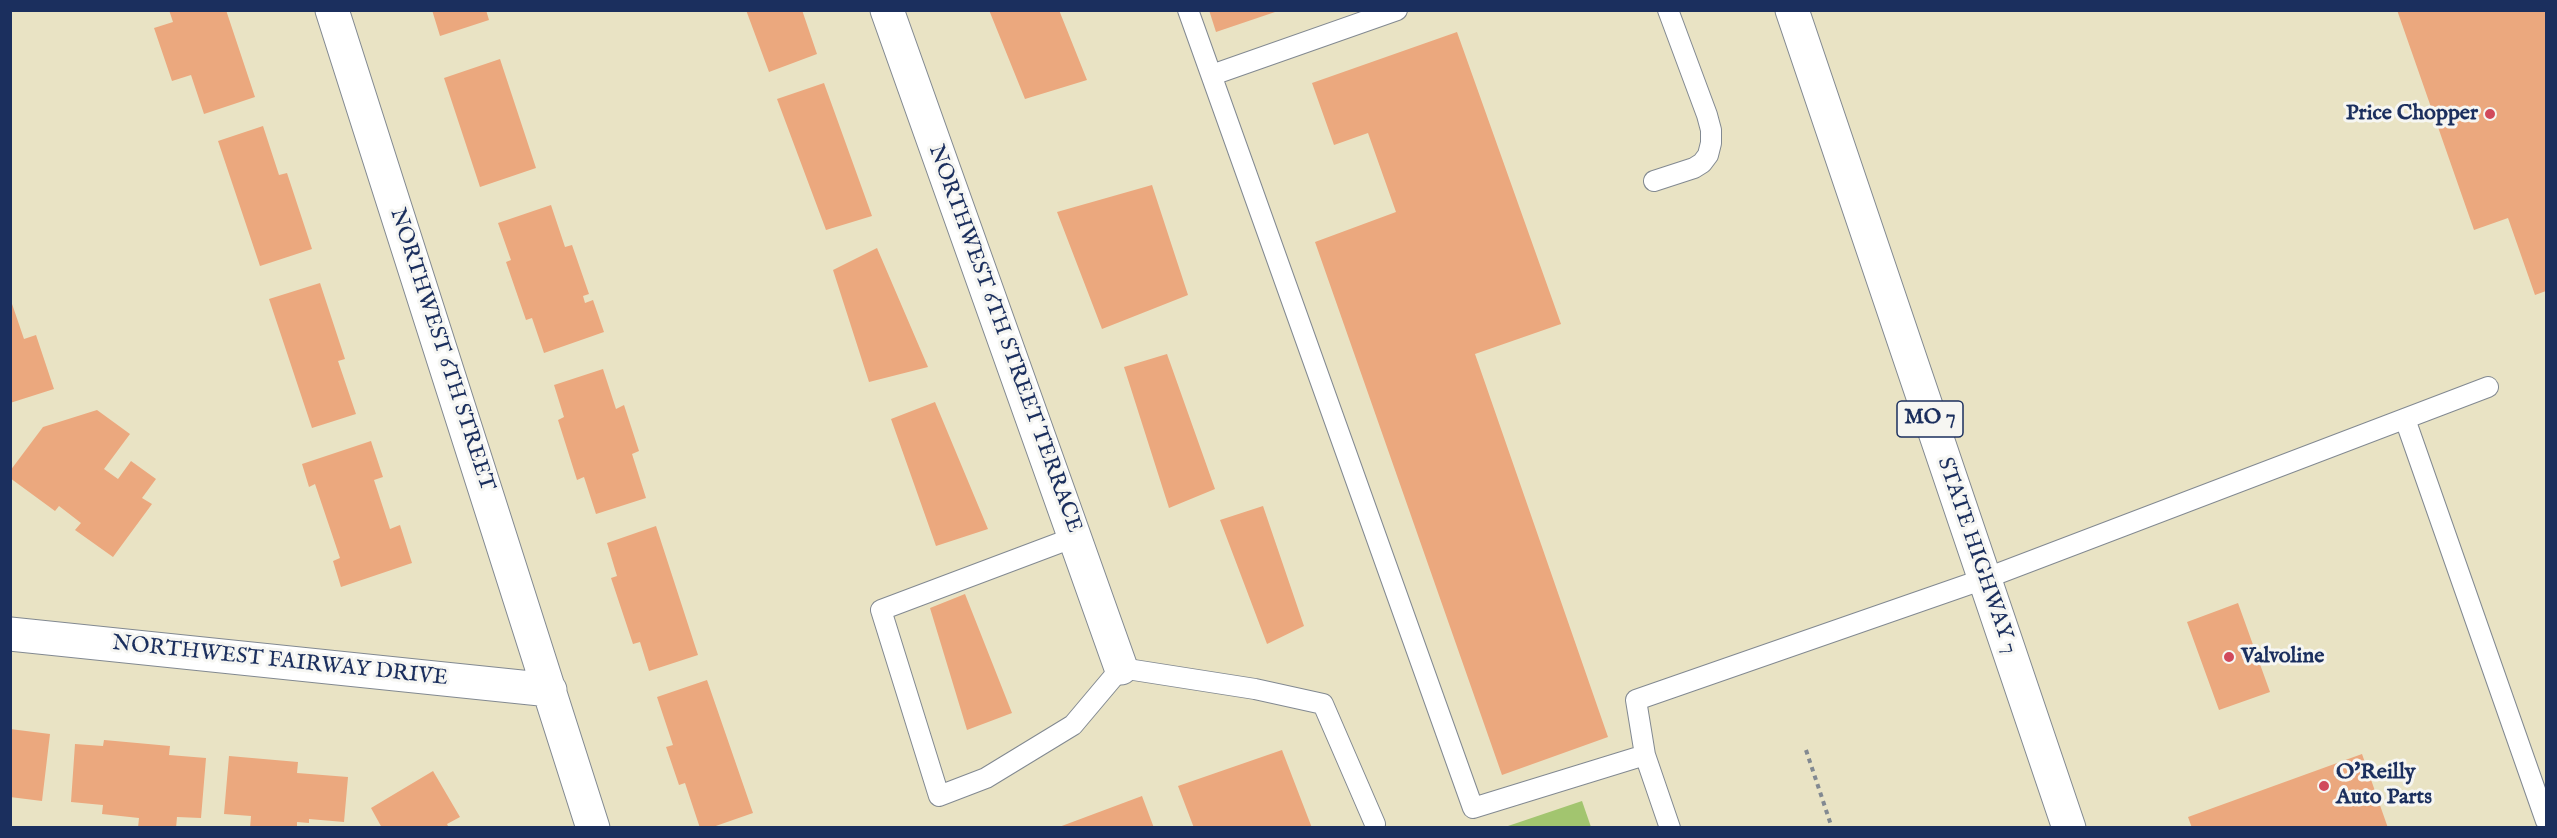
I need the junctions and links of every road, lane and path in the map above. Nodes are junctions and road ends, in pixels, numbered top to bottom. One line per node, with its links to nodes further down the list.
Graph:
1 (332, 10): 15 (street, NORTHWEST 6TH STREET)
2 (887, 10): 11 (street, NORTHWEST 6TH STREET TERRACE)
3 (1188, 10): 7 (lane)
4 (1397, 10): 7 (lane)
5 (1668, 10): 8 (lane)
6 (1792, 10): 12 (street, STATE HIGHWAY 7 / MO 7)
7 (1212, 75): 17 (lane)
8 (1654, 181)
9 (2488, 387): 10 (lane)
10 (2405, 419): 12 (lane); 18 (lane)
11 (1075, 537): 14 (street, NORTHWEST 6TH STREET TERRACE); 14 (lane)
12 (1984, 579): 17 (lane); 23 (street, STATE HIGHWAY 7 / MO 7)
13 (10, 634): 15 (street, NORTHWEST FAIRWAY DRIVE)
14 (1121, 668): 19 (lane)
15 (550, 690): 20 (street, NORTHWEST 6TH STREET)
16 (1806, 750): 22 (path)
17 (1645, 755): 21 (lane)
18 (2547, 821)
19 (1375, 824)
20 (593, 828)
21 (1670, 828)
22 (1832, 828)
23 (2069, 828)

